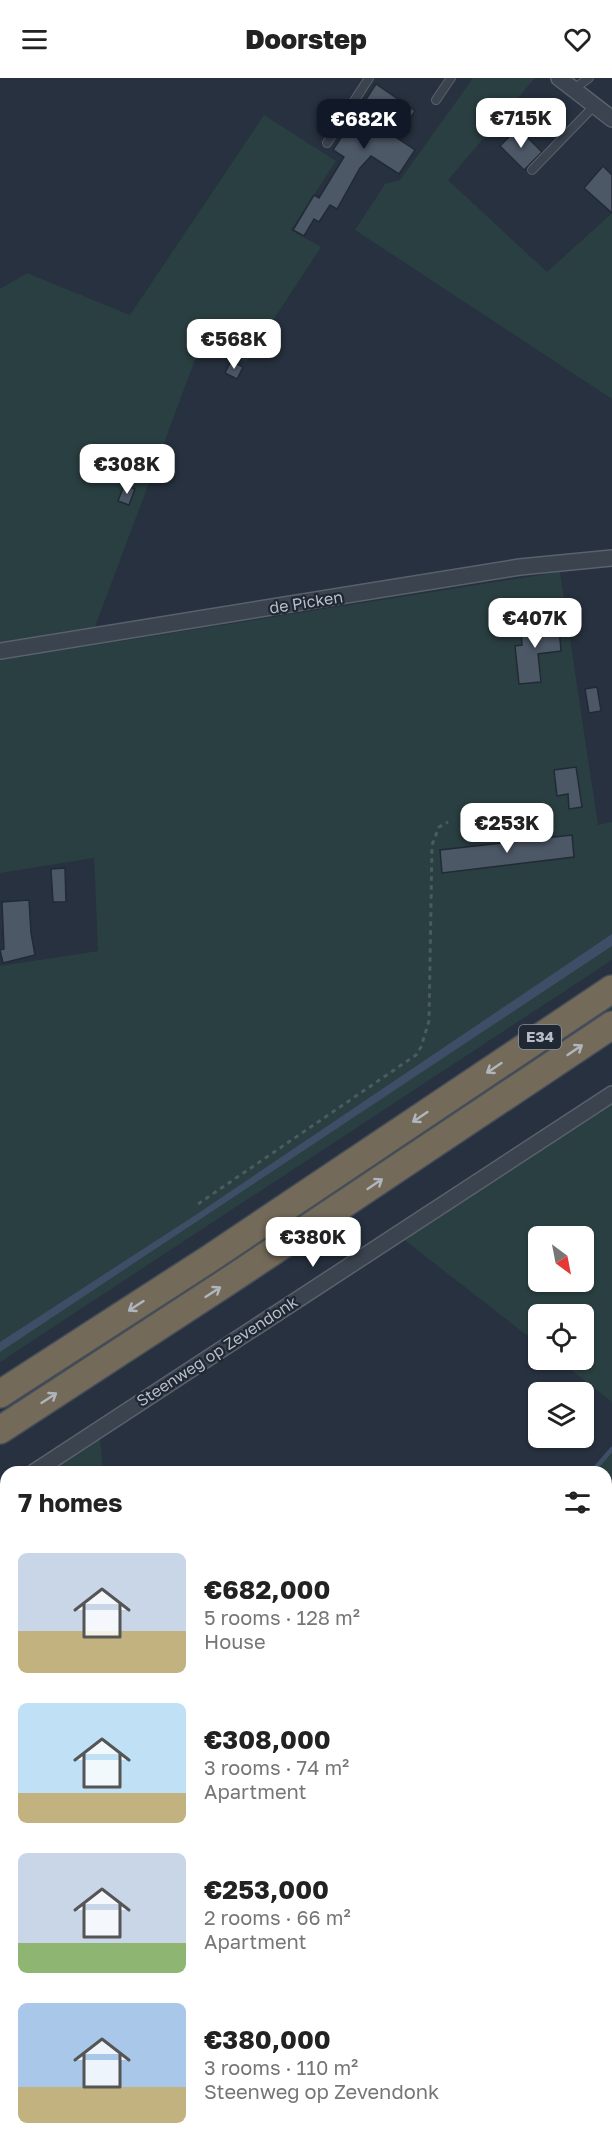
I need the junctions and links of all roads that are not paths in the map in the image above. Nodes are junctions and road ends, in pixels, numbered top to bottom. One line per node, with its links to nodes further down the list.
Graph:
1 (369, 78): 9 (lane)
2 (451, 78): 6 (lane)
3 (559, 78): 5 (street)
4 (589, 78): 5 (lane)
5 (574, 88): 7 (street)
6 (436, 100)
7 (595, 105): 8 (street); 10 (lane)
8 (612, 118)
9 (327, 143)
10 (532, 170)
11 (612, 558): 12 (street, de Picken)
12 (0, 651)
13 (612, 989): 16 (highway, E34, one-way to 16)
14 (612, 1025): 17 (highway, E34, one-way to 14)
15 (612, 1094): 18 (street, Steenweg op Zevendonk)
16 (0, 1394)
17 (0, 1430)
18 (43, 1466)

